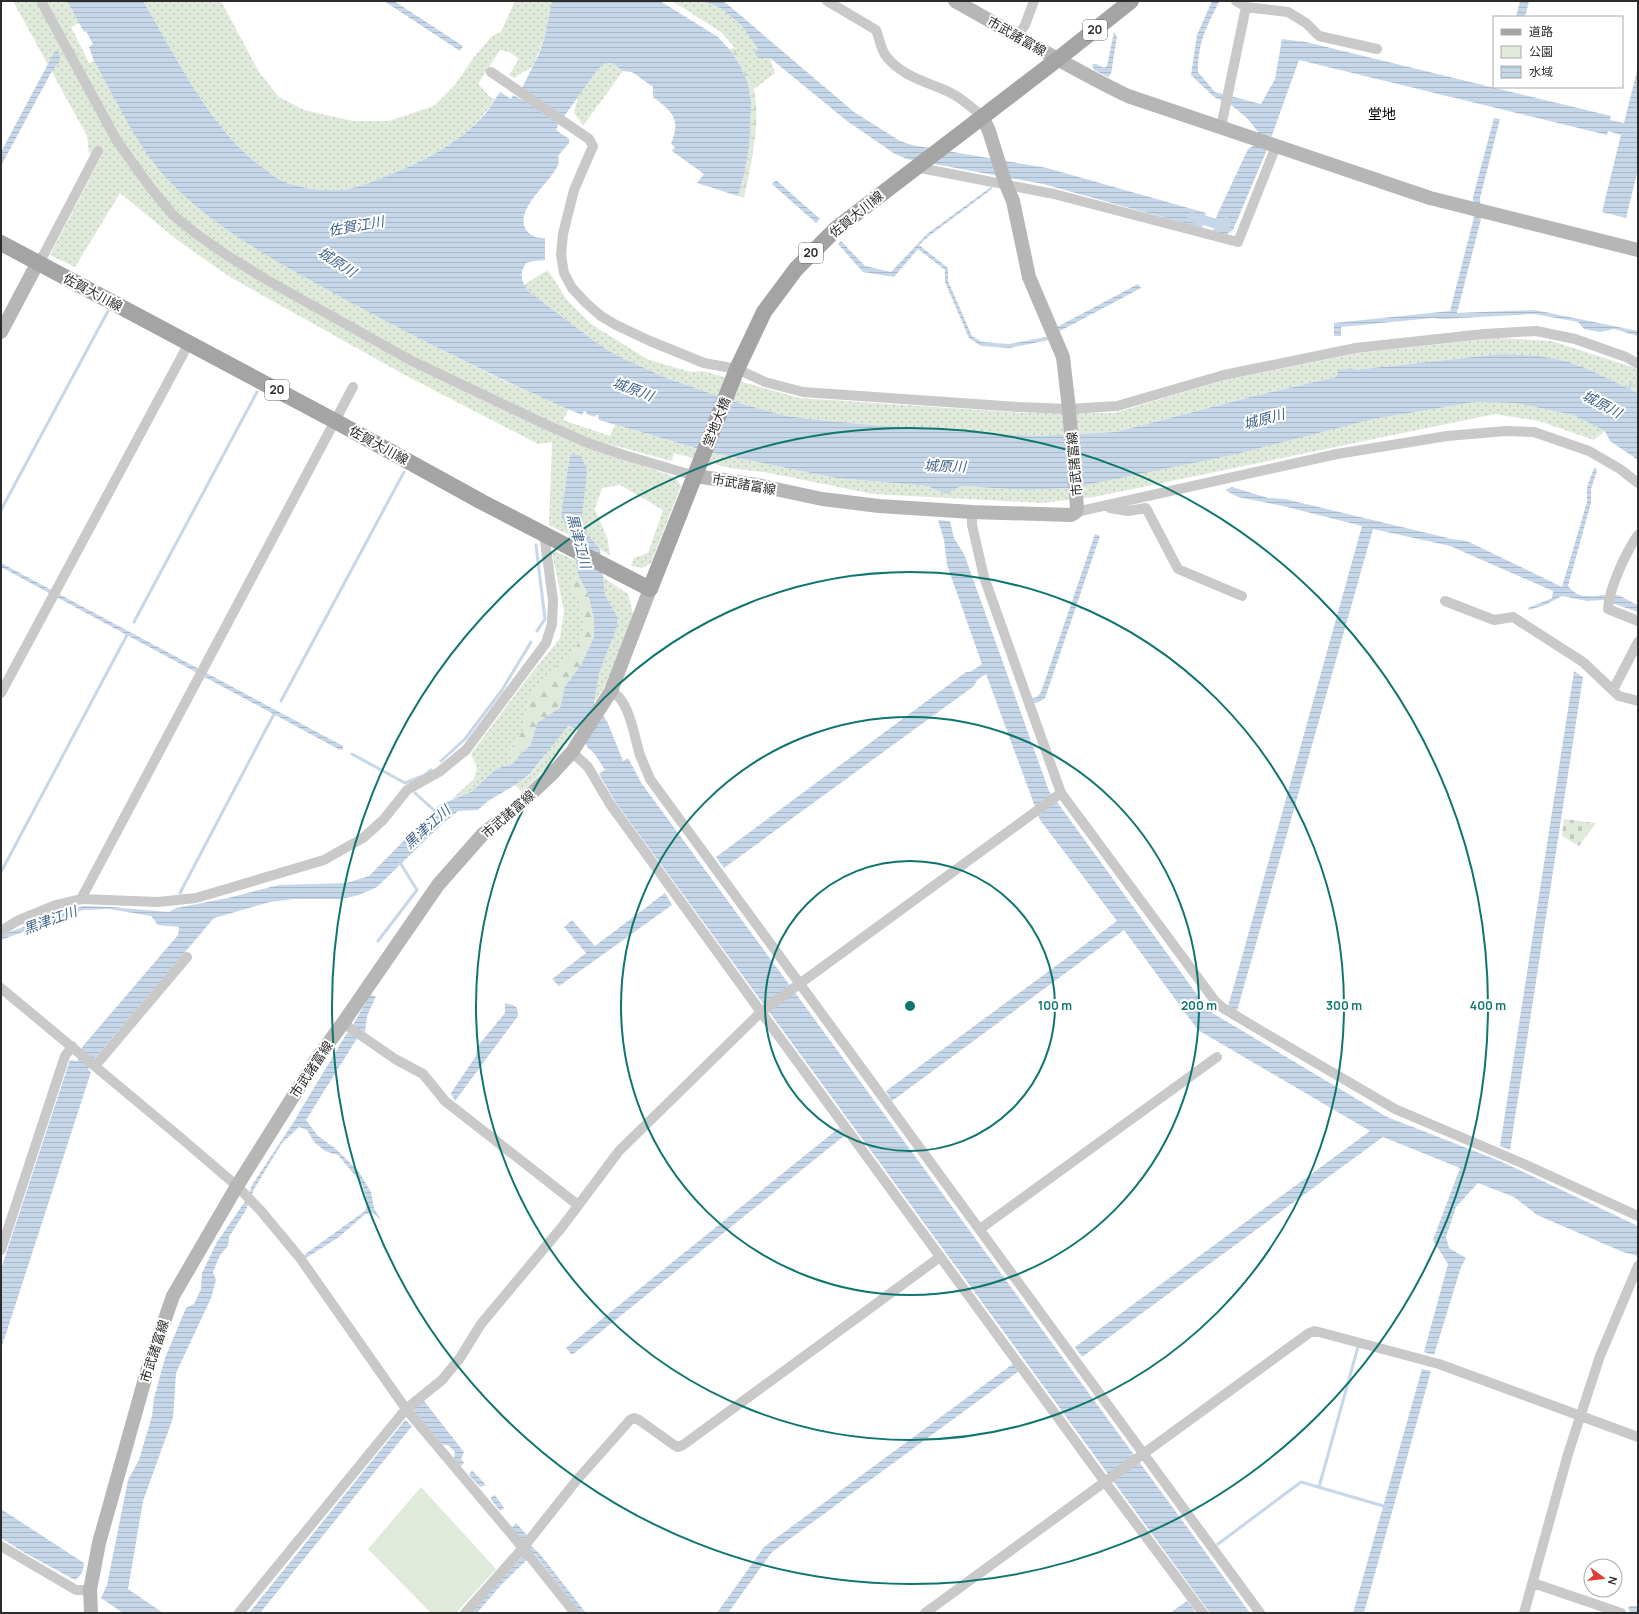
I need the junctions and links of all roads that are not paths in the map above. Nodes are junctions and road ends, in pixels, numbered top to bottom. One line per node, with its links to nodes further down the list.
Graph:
1 (41, 1): 28 (street)
2 (955, 1): 8 (main road, 市武諸富線)
3 (1034, 1): 8 (street)
4 (1131, 1): 10 (main road, 20)
5 (1236, 1): 7 (street)
6 (831, 2): 12 (street)
7 (1246, 7): 9 (street); 13 (street)
8 (1018, 35): 10 (main road, 市武諸富線)
9 (1377, 50)
10 (1058, 60): 12 (main road, 20); 13 (main road, 市武諸富線)
11 (491, 72): 24 (street)
12 (982, 116): 16 (main road, 20); 17 (main road, 市武諸富線)
13 (1221, 127): 14 (main road, 市武諸富線)
14 (1274, 145): 17 (street); 19 (main road, 市武諸富線)
15 (98, 150): 20 (street)
16 (917, 166): 17 (street); 24 (main road, 佐賀大川線 / 20)
17 (1005, 183): 26 (main road, 市武諸富線)
18 (1, 243): 20 (main road, 佐賀大川線 / 20)
19 (1638, 250)
20 (38, 262): 21 (main road); 22 (main road, 佐賀大川線 / 20)
21 (1, 332)
22 (189, 343): 27 (main road, 佐賀大川線 / 20); 41 (street)
23 (1638, 364): 26 (street)
24 (737, 369): 26 (street); 28 (main road, 堂地大橋 / 20)
25 (353, 387): 27 (street)
26 (1069, 409): 31 (main road, 市武諸富線)
27 (335, 421): 34 (main road, 佐賀大川線 / 20); 46 (street)
28 (695, 476): 32 (main road, 市武諸富線); 35 (main road, 20)
29 (1638, 483): 30 (street)
30 (1104, 506): 31 (street); 36 (street)
31 (1077, 510): 32 (main road, 市武諸富線)
32 (972, 512): 45 (street)
33 (1638, 534): 38 (street)
34 (548, 536): 35 (main road, 佐賀大川線 / 20); 46 (street)
35 (650, 589): 42 (main road, 市武諸富線)
36 (1242, 596)
37 (1445, 601): 40 (street)
38 (1638, 621)
39 (1638, 642): 40 (street)
40 (1613, 690): 43 (street)
41 (1, 693)
42 (608, 695): 44 (main road, 市武諸富線); 49 (street)
43 (1638, 701)
44 (575, 747): 51 (street); 52 (main road, 市武諸富線)
45 (1059, 794): 49 (street); 58 (street)
46 (81, 898): 47 (street)
47 (1, 931)
48 (187, 957): 55 (street)
49 (797, 985): 51 (street); 59 (street)
50 (1, 988): 53 (street)
51 (762, 1011): 57 (street); 61 (street)
52 (347, 1025): 56 (main road, 市武諸富線); 57 (street)
53 (75, 1049): 55 (street); 60 (street)
54 (1217, 1057): 59 (street)
55 (96, 1066): 56 (street)
56 (245, 1194): 63 (street); 71 (main road, 市武諸富線)
57 (578, 1205): 63 (street)
58 (1638, 1216)
59 (980, 1228): 66 (street)
60 (1, 1250)
61 (940, 1258): 67 (street); 69 (street)
62 (1638, 1266): 64 (street)
63 (406, 1408): 69 (street); 73 (street)
64 (1581, 1416): 65 (street); 66 (street); 70 (street)
65 (1638, 1437)
66 (1142, 1455): 67 (street); 78 (street)
67 (1107, 1480): 76 (street); 77 (street)
68 (1, 1546): 71 (street)
69 (527, 1552): 74 (street); 75 (street)
70 (1532, 1583): 79 (street); 80 (street)
71 (90, 1590): 72 (main road, 市武諸富線)
72 (91, 1613)
73 (239, 1613)
74 (465, 1613)
75 (575, 1613)
76 (925, 1613)
77 (1203, 1613)
78 (1260, 1613)
79 (1524, 1613)
80 (1621, 1613)

